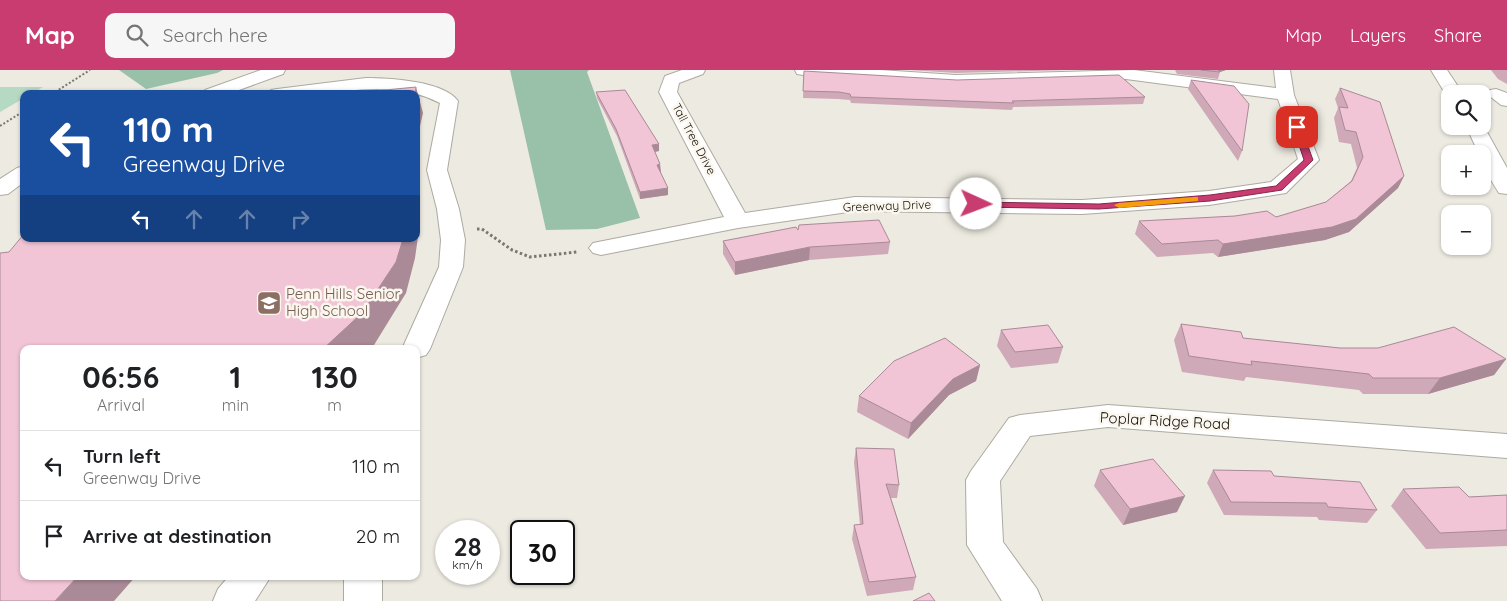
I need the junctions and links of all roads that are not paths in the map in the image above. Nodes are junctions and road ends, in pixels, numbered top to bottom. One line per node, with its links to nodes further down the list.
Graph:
1 (277, 70): 7 (street)
2 (696, 70): 14 (street, Tall Tree Drive)
3 (803, 70): 9 (street)
4 (1282, 70): 9 (street, Greenway Drive)
5 (1439, 70): 6 (street)
6 (1448, 85)
7 (222, 90)
8 (308, 90): 16 (street)
9 (1285, 95): 14 (street, Greenway Drive)
10 (1480, 135): 12 (street)
11 (20, 175): 13 (street)
12 (1507, 188)
13 (0, 189)
14 (738, 222): 15 (street, Greenway Drive)
15 (601, 248)
16 (418, 345)
17 (1507, 446): 22 (street, Poplar Ridge Road)
18 (249, 580): 20 (street)
19 (363, 580): 21 (street)
20 (232, 601)
21 (363, 601)
22 (1023, 601)

